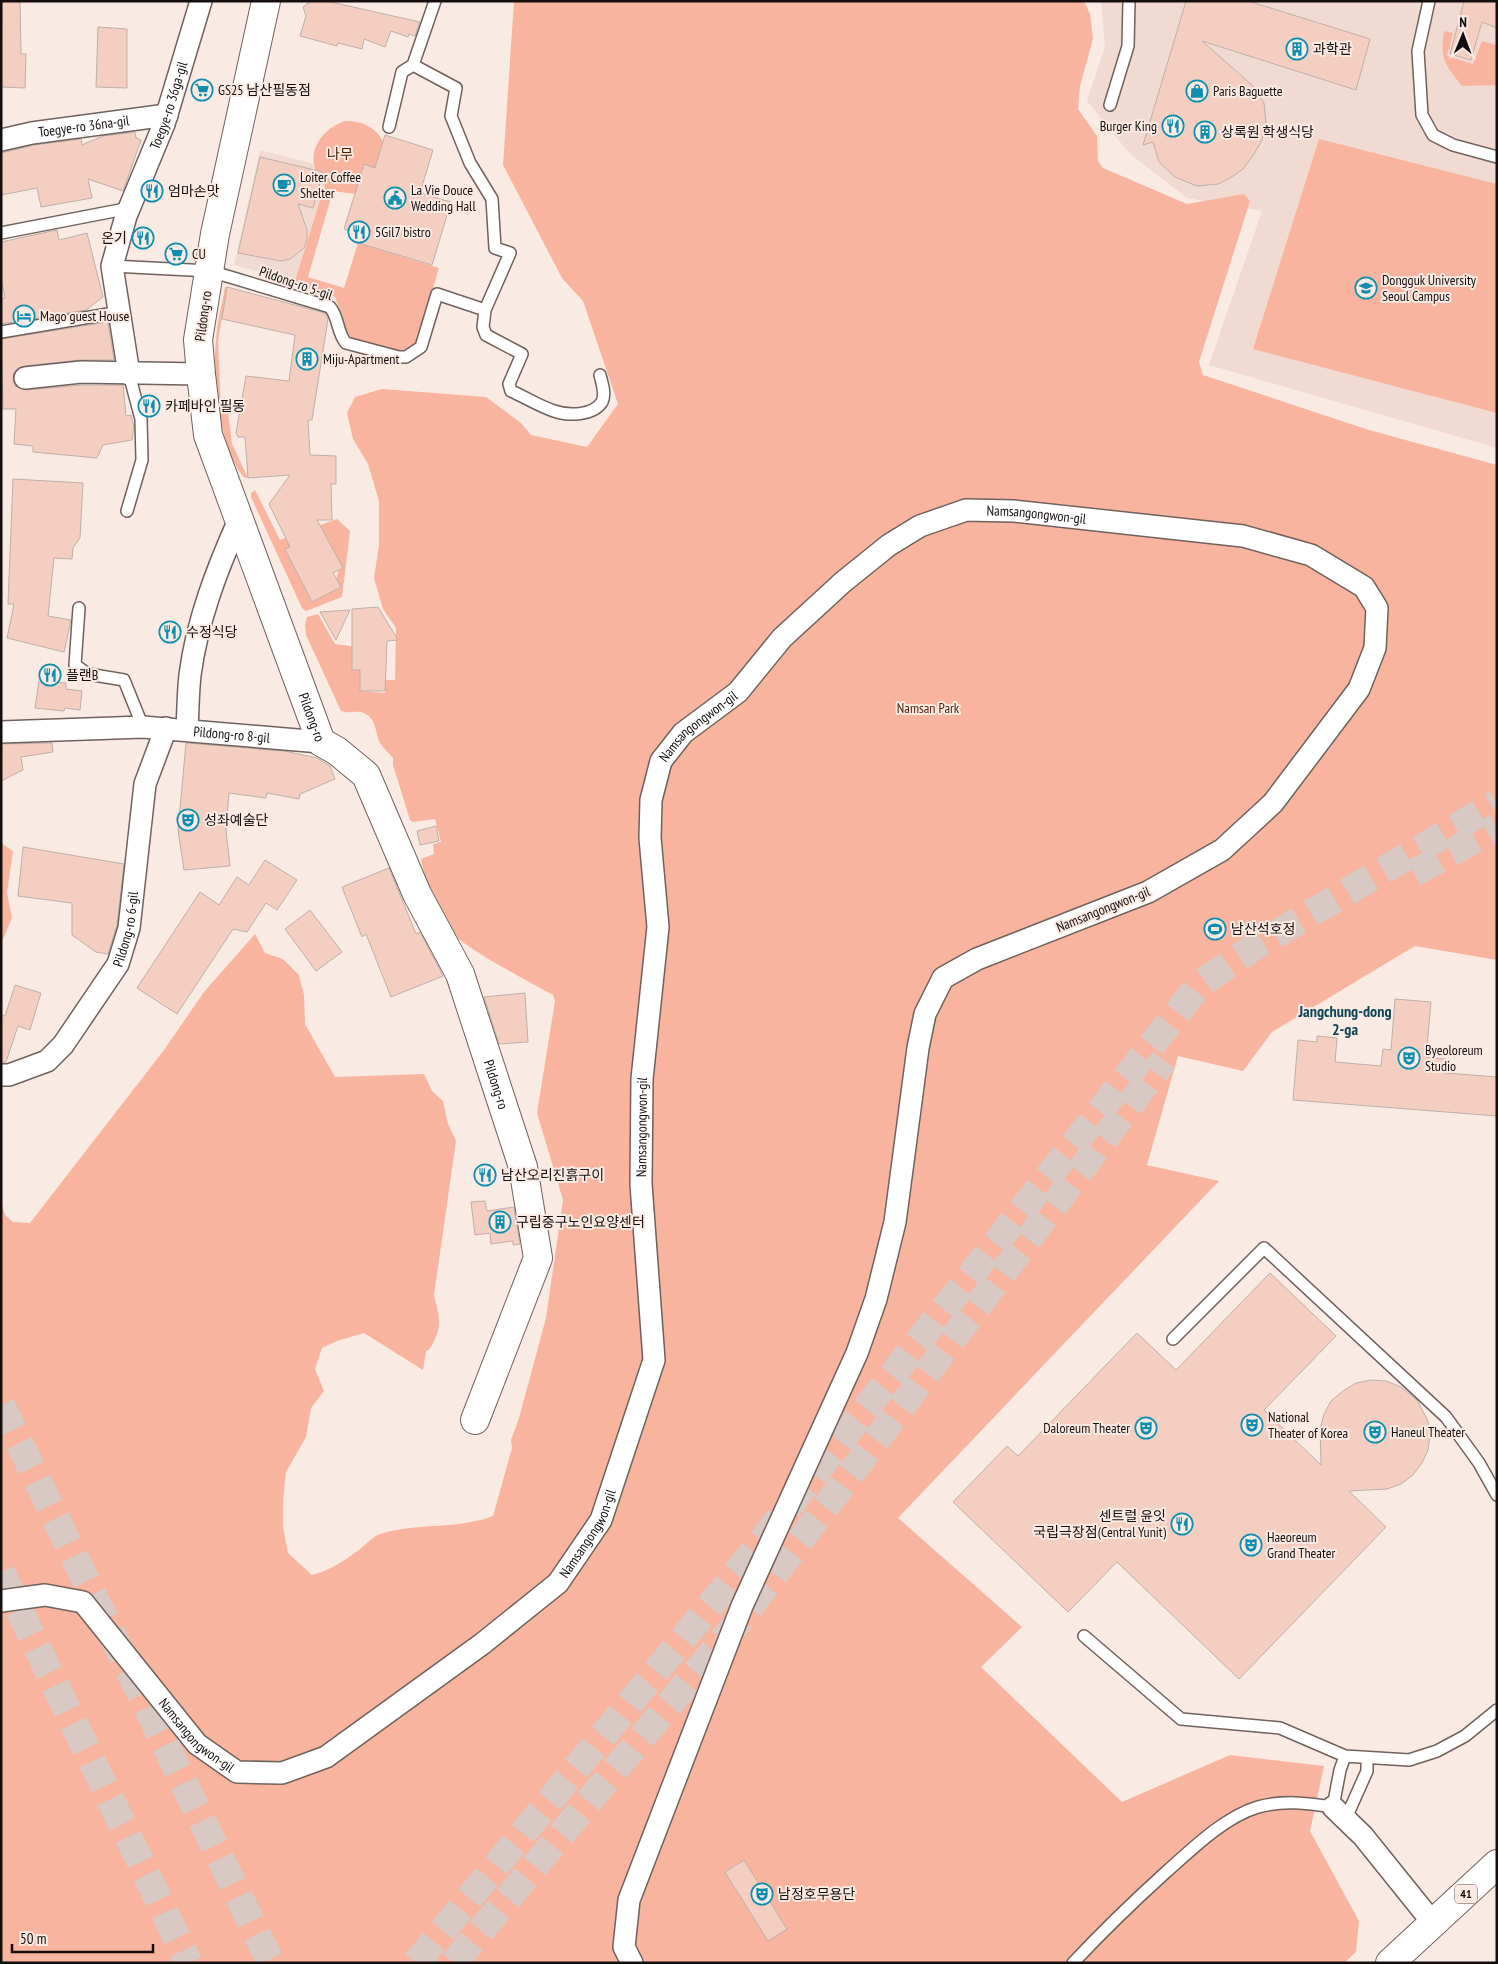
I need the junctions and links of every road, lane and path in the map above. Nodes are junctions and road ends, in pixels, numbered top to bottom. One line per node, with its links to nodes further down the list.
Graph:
1 (201, 1): 8 (street, Toegye-ro 36ga-gil)
2 (266, 1): 15 (street, Pildong-ro)
3 (435, 1): 6 (lane)
4 (1129, 1): 7 (lane)
5 (1429, 1): 11 (lane)
6 (413, 65): 9 (lane); 16 (lane)
7 (1110, 105)
8 (167, 115): 10 (street, Toegye-ro 36na-gil); 12 (street, Toegye-ro 36ga-gil)
9 (389, 127)
10 (1, 140)
11 (1497, 157)
12 (130, 208): 13 (lane); 14 (street, Toegye-ro 36ga-gil)
13 (1, 233)
14 (112, 266): 15 (lane); 17 (street, Toegye-ro 36ga-gil)
15 (210, 271): 16 (lane, Pildong-ro 5-gil); 20 (street, Pildong-ro)
16 (485, 310): 21 (lane)
17 (120, 312): 18 (lane); 19 (street, Toegye-ro 36ga-gil)
18 (1, 332)
19 (129, 374): 20 (street); 22 (street); 23 (lane, Toegye-ro 36ga-gil)
20 (200, 374): 24 (street, Pildong-ro)
21 (600, 375)
22 (25, 378)
23 (127, 510)
24 (239, 520): 27 (street, Pildong-ro 6-gil); 29 (street, Pildong-ro)
25 (79, 608): 26 (lane)
26 (144, 727): 27 (street, Pildong-ro 8-gil); 28 (street, Pildong-ro 8-gil)
27 (176, 729): 29 (street, Pildong-ro 8-gil); 30 (street, Pildong-ro 6-gil)
28 (1, 732)
29 (321, 742): 32 (street, Pildong-ro)
30 (1, 1075)
31 (1173, 1339): 33 (lane)
32 (475, 1420)
33 (1497, 1495)
34 (1, 1601): 42 (street, Namsangongwon-gil)
35 (1084, 1636): 37 (lane)
36 (1497, 1710): 38 (lane)
37 (1346, 1756): 38 (lane); 39 (lane)
38 (1367, 1759): 39 (lane)
39 (1339, 1812): 41 (street); 43 (lane)
40 (1497, 1864): 41 (street, 41)
41 (1433, 1923): 44 (street, 41)
42 (632, 1963)
43 (1073, 1963)
44 (1390, 1963)

